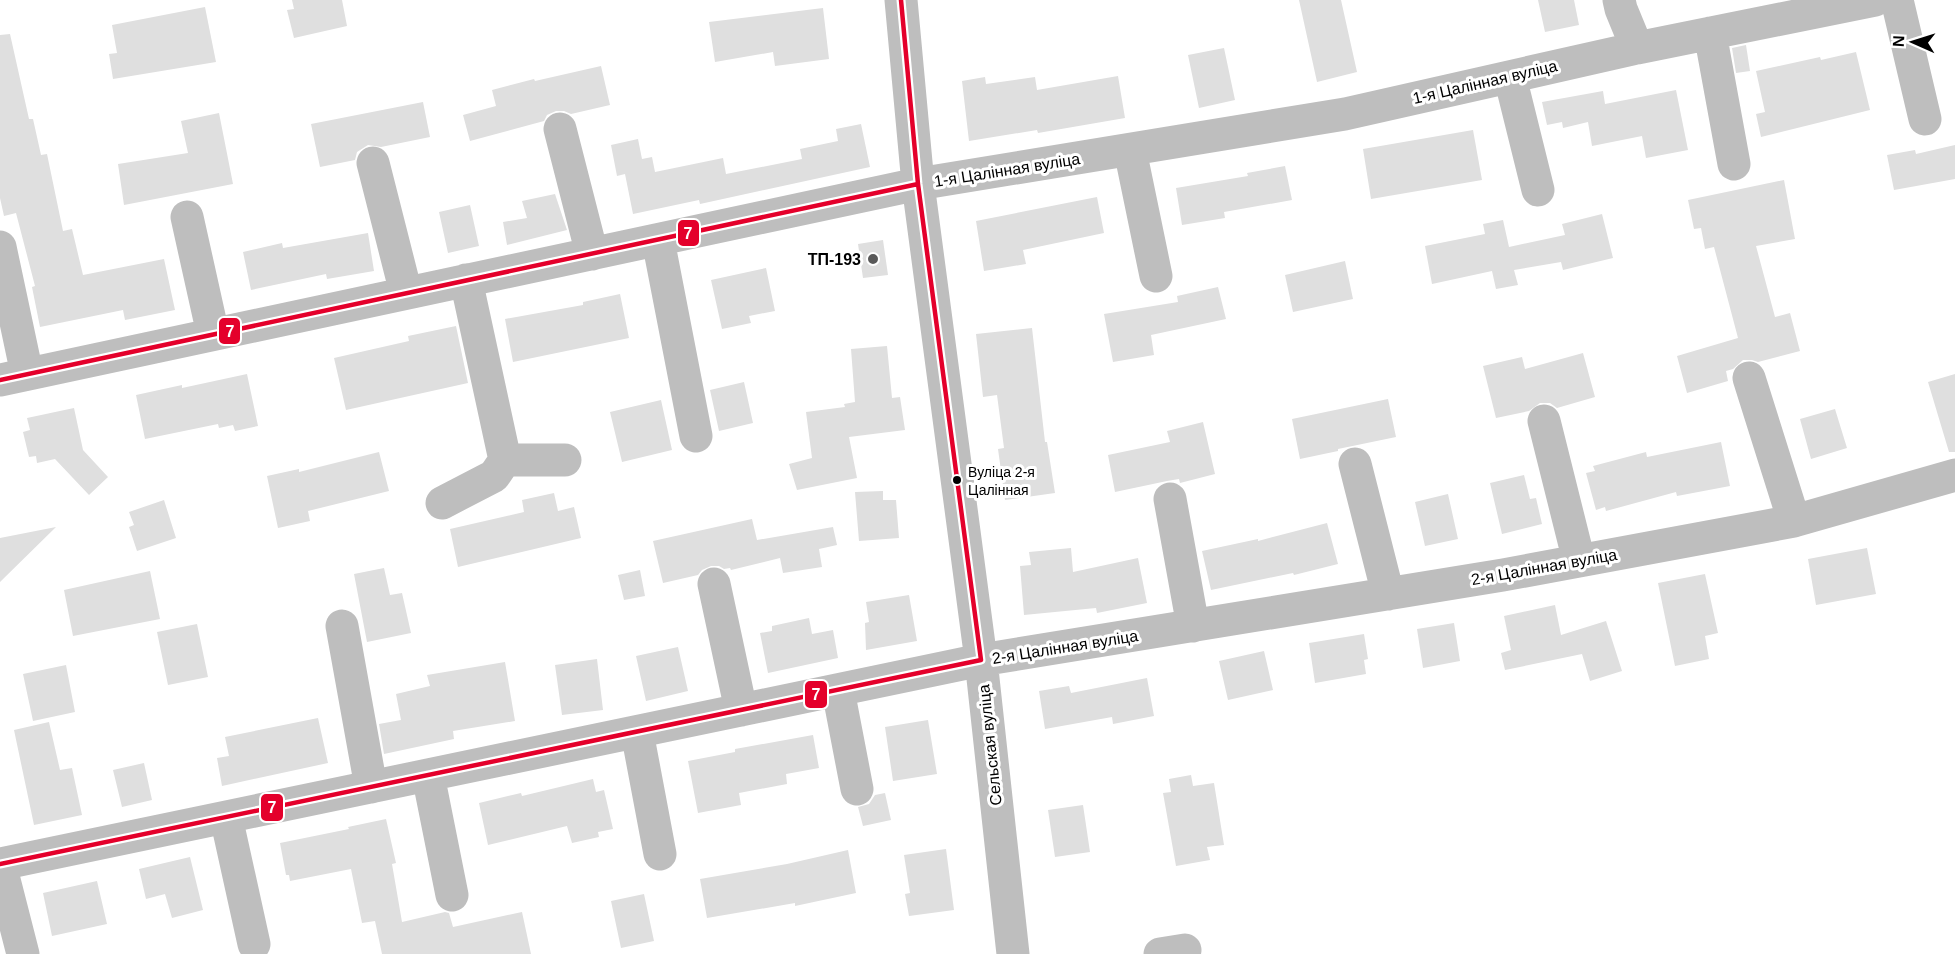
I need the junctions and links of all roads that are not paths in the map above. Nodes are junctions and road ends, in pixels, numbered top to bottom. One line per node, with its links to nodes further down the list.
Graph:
1 (901, 0): 14 (street, Сельская вуліца)
2 (1619, 0): 7 (street)
3 (1875, 0): 5 (street, 1-я Цалінная вуліца)
4 (1897, 0): 9 (street)
5 (1822, 5): 6 (street, 1-я Цалінная вуліца)
6 (1710, 33): 7 (street, 1-я Цалінная вуліца); 13 (street)
7 (1637, 48): 8 (street, 1-я Цалінная вуліца)
8 (1510, 77): 11 (street, 1-я Цалінная вуліца); 15 (street)
9 (1925, 119)
10 (560, 129): 19 (street)
11 (1130, 150): 14 (street, 1-я Цалінная вуліца); 20 (street)
12 (373, 163): 22 (street)
13 (1734, 164)
14 (918, 184): 17 (street, 1-я Цалінная вуліца); 40 (street, Сельская вуліца)
15 (1538, 190)
16 (187, 217): 23 (street)
17 (658, 240): 19 (street, 1-я Цалінная вуліца); 27 (street)
18 (0, 247): 24 (street)
19 (592, 254): 21 (street, 1-я Цалінная вуліца)
20 (1156, 276)
21 (466, 280): 22 (street, 1-я Цалінная вуліца); 28 (street)
22 (406, 293): 23 (street, 1-я Цалінная вуліца)
23 (213, 334): 24 (street, 1-я Цалінная вуліца)
24 (13, 377)
25 (1749, 378): 34 (street)
26 (1544, 421): 35 (street)
27 (696, 435)
28 (506, 460): 29 (street); 33 (street)
29 (565, 460)
30 (1355, 464): 37 (street)
31 (1955, 475): 34 (street, 2-я Цалінная вуліца)
32 (1170, 499): 39 (street)
33 (442, 503)
34 (1794, 521): 35 (street, 2-я Цалінная вуліца)
35 (1579, 561): 37 (street, 2-я Цалінная вуліца)
36 (714, 584): 42 (street)
37 (1388, 594): 39 (street, 2-я Цалінная вуліца)
38 (342, 626): 45 (street)
39 (1193, 626): 40 (street, 2-я Цалінная вуліца)
40 (981, 660): 41 (street, 2-я Цалінная вуліца); 53 (street, Сельская вуліца)
41 (838, 690): 42 (street, 2-я Цалінная вуліца); 46 (street)
42 (741, 710): 43 (street, 2-я Цалінная вуліца)
43 (638, 732): 44 (street, 2-я Цалінная вуліца); 48 (street)
44 (428, 775): 45 (street, 2-я Цалінная вуліца); 50 (street)
45 (371, 787): 47 (street, 2-я Цалінная вуліца)
46 (857, 789)
47 (226, 817): 49 (street, 2-я Цалінная вуліца); 51 (street)
48 (660, 854)
49 (0, 864): 52 (street)
50 (452, 895)
51 (254, 944)
52 (23, 954)
53 (1013, 954)

